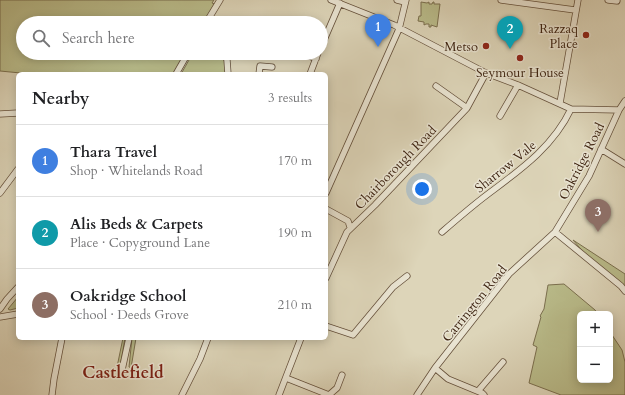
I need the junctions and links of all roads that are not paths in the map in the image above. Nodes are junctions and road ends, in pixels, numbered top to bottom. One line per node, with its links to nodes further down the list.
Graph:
1 (220, 0): 11 (street)
2 (331, 0): 9 (street)
3 (397, 0): 7 (street)
4 (501, 0): 10 (street)
5 (578, 0): 10 (street)
6 (608, 0): 8 (street)
7 (406, 1): 12 (street)
8 (617, 1)
9 (340, 3): 12 (street); 13 (street)
10 (575, 10): 26 (street)
11 (210, 16)
12 (399, 29): 22 (street); 36 (street)
13 (328, 31)
14 (184, 60): 18 (street)
15 (227, 60): 19 (street)
16 (316, 60): 21 (street)
17 (272, 67): 20 (street)
18 (177, 72)
19 (228, 72)
20 (259, 72)
21 (311, 72)
22 (486, 74): 23 (street); 27 (street, Chairborough Road)
23 (518, 85): 26 (street); 32 (street)
24 (436, 86): 27 (street)
25 (625, 100): 29 (street, Oakridge Road)
26 (560, 103): 28 (street)
27 (467, 108): 39 (street, Chairborough Road)
28 (571, 108): 29 (street); 40 (street, Sharrow Vale)
29 (619, 110): 33 (street, Oakridge Road)
30 (16, 113): 31 (street)
31 (0, 114)
32 (500, 116)
33 (601, 150): 34 (street); 41 (street, Oakridge Road)
34 (625, 164)
35 (16, 172): 37 (street)
36 (328, 188)
37 (0, 193)
38 (328, 210): 39 (street)
39 (350, 227): 42 (street, Chairborough Road)
40 (442, 232)
41 (555, 232): 45 (street); 55 (street, Carrington Road)
42 (328, 274)
43 (407, 276): 49 (street)
44 (16, 289): 46 (street)
45 (625, 291)
46 (0, 309)
47 (16, 314): 48 (street)
48 (0, 317)
49 (328, 327)
50 (62, 340): 60 (street)
51 (129, 340): 56 (street)
52 (207, 340): 61 (street)
53 (300, 340): 58 (street)
54 (503, 362): 59 (street)
55 (435, 368): 59 (street); 64 (street, Carrington Road)
56 (122, 370)
57 (342, 375): 63 (street)
58 (286, 378): 62 (street); 63 (street)
59 (478, 391): 65 (street)
60 (52, 395)
61 (182, 395)
62 (280, 395)
63 (329, 395)
64 (417, 395)
65 (484, 395)

